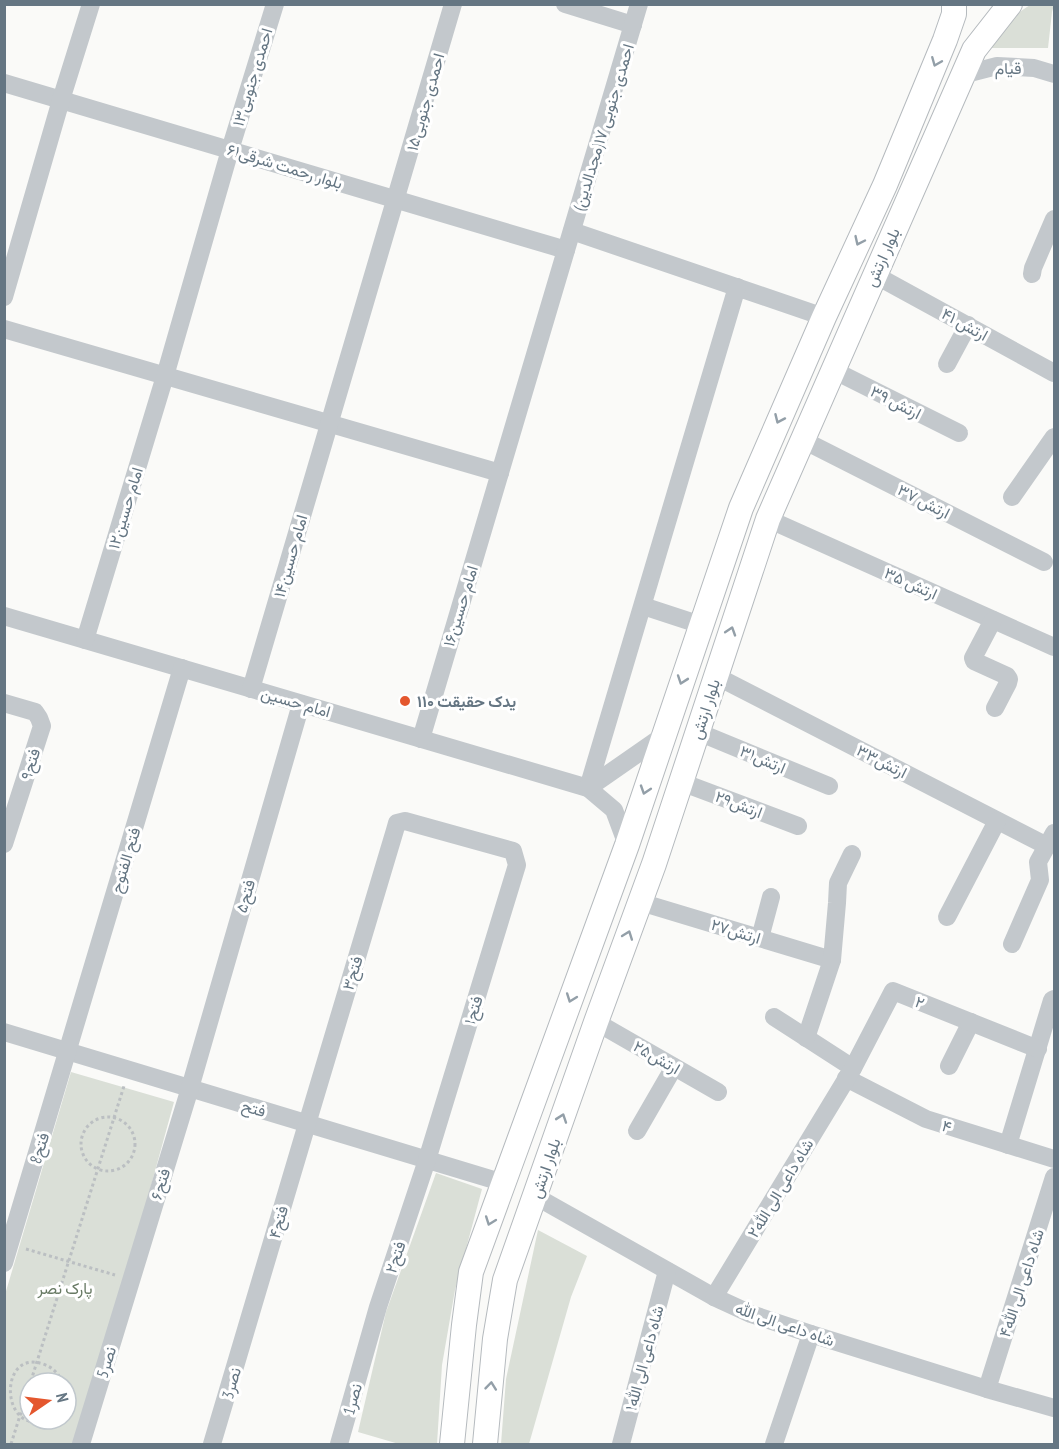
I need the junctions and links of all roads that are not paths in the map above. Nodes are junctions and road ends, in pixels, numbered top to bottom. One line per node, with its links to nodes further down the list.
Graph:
1 (91, 4): 14 (street)
2 (275, 4): 15 (street, احمدی جنوبی۱۳)
3 (453, 4): 16 (street, احمدی جنوبی۱۵)
4 (565, 4): 9 (street)
5 (639, 4): 9 (street, احمدی جنوبی ۱۷(مجدالدین))
6 (994, 4): 10 (main road)
7 (1010, 4): 10 (main road, بلوار ارتش)
8 (954, 5): 24 (main road, بلوار ارتش, one-way to 24)
9 (633, 25): 18 (street, احمدی جنوبی ۱۷(مجدالدین))
10 (989, 31): 12 (main road, بلوار ارتش)
11 (1054, 74): 12 (street, قیام)
12 (962, 75): 21 (main road, بلوار ارتش)
13 (4, 83): 14 (street, بلوار رحمت شرقی۶۱)
14 (61, 100): 15 (street, بلوار رحمت شرقی۶۱); 23 (street)
15 (230, 150): 16 (street, بلوار رحمت شرقی۶۱); 30 (street, احمدی جنوبی۱۳)
16 (396, 199): 19 (street, بلوار رحمت شرقی۶۱); 31 (street, احمدی جنوبی۱۵)
17 (1054, 219): 20 (street)
18 (572, 231): 19 (street, احمدی جنوبی ۱۷(مجدالدین)); 22 (street)
19 (566, 250): 35 (street, احمدی جنوبی ۱۷(مجدالدین))
20 (1032, 274)
21 (875, 275): 25 (street, ارتش ۴۱); 28 (main road, بلوار ارتش)
22 (737, 287): 24 (street); 39 (street)
23 (4, 297)
24 (824, 317): 42 (main road, بلوار ارتش, one-way to 42)
25 (968, 326): 27 (street); 29 (street, ارتش ۴۱)
26 (4, 329): 30 (street)
27 (947, 364)
28 (833, 370): 32 (street, ارتش ۳۹); 34 (main road, بلوار ارتش)
29 (1054, 373)
30 (165, 376): 31 (street); 43 (street, امام حسین۱۲)
31 (330, 423): 35 (street); 47 (street, امام حسین۱۴)
32 (959, 433)
33 (1054, 436): 36 (street)
34 (803, 440): 37 (main road, بلوار ارتش); 38 (street, ارتش ۳۷)
35 (500, 473): 53 (street, امام حسین۱۶)
36 (1012, 497)
37 (768, 519): 41 (street, ارتش ۳۵); 46 (main road, بلوار ارتش, one-way to 37)
38 (1044, 562)
39 (643, 606): 42 (street); 56 (street)
40 (4, 616): 43 (street, امام حسین)
41 (993, 620): 44 (street, ارتش ۳۵); 50 (street)
42 (701, 625): 52 (main road, بلوار ارتش, one-way to 52)
43 (86, 640): 45 (street, امام حسین)
44 (1054, 647)
45 (182, 668): 47 (street, امام حسین); 77 (street, فتح الفتوح)
46 (716, 676): 51 (main road, بلوار ارتش); 57 (street, ارتش۳۳)
47 (251, 689): 49 (street, امام حسین)
48 (4, 703): 60 (street, ۹فتح)
49 (301, 704): 53 (street, امام حسین); 81 (street, ۵فتح)
50 (995, 708)
51 (698, 732): 54 (main road, بلوار ارتش); 55 (street, ارتش۳۱)
52 (663, 736): 56 (street); 61 (main road, بلوار ارتش, one-way to 61)
53 (421, 739): 56 (street, امام حسین)
54 (681, 782): 58 (street, ارتش۲۹); 65 (main road, بلوار ارتش)
55 (829, 786)
56 (588, 788): 61 (street)
57 (997, 821): 59 (street, ارتش۳۳); 66 (street)
58 (798, 826)
59 (1051, 839): 68 (street)
60 (4, 844)
61 (627, 845): 89 (main road, بلوار ارتش, one-way to 89)
62 (852, 854): 69 (street)
63 (516, 859): 83 (street, ۳فتح); 87 (street, ۱فتح)
64 (771, 897): 67 (street)
65 (640, 902): 67 (street, ارتش۲۷); 72 (main road, بلوار ارتش, one-way to 65)
66 (947, 918)
67 (760, 938): 69 (street, ارتش۲۷)
68 (1012, 944)
69 (832, 960): 75 (street)
70 (1054, 999): 76 (street)
71 (774, 1017): 75 (street, ۴)
72 (596, 1022): 79 (street, ارتش۲۵); 90 (main road, بلوار ارتش, one-way to 72)
73 (971, 1022): 76 (street, ۲); 78 (street); 80 (street, ۲)
74 (4, 1032): 77 (street, فتح)
75 (806, 1038): 80 (street, ۴)
76 (1038, 1049): 85 (street)
77 (67, 1052): 81 (street, فتح); 92 (street, 8فتح)
78 (949, 1066)
79 (674, 1067): 82 (street, ارتش۲۵); 84 (street)
80 (850, 1073): 85 (street, ۴); 95 (street, شاه داعی الی الله۲)
81 (190, 1088): 83 (street, فتح); 94 (street, ۶فتح)
82 (718, 1092)
83 (306, 1124): 87 (street, فتح); 96 (street, فتح۴)
84 (637, 1131)
85 (1008, 1145): 86 (street, ۴)
86 (1054, 1159)
87 (427, 1160): 89 (street, فتح); 98 (street, ۲فتح)
88 (1054, 1178): 91 (street, شاه داعی الی الله۴)
89 (504, 1183): 104 (main road, بلوار ارتش, one-way to 104)
90 (535, 1196): 93 (street, شاه داعی الی الله); 105 (main road, بلوار ارتش, one-way to 90)
91 (1050, 1207): 99 (street, شاه داعی الی الله۴)
92 (4, 1263)
93 (667, 1271): 95 (street, شاه داعی الی الله); 106 (street, شاه داعی الی الله۱)
94 (131, 1280): 101 (street, 5نصر)
95 (714, 1297): 97 (street, شاه داعی الی الله)
96 (249, 1321): 102 (street, 3نصر)
97 (811, 1334): 99 (street, شاه داعی الی الله); 107 (street)
98 (364, 1354): 103 (street, 1نصر)
99 (987, 1389): 100 (street, شاه داعی الی الله)
100 (1054, 1408)
101 (81, 1444)
102 (212, 1444)
103 (339, 1444)
104 (452, 1444)
105 (485, 1444)
106 (621, 1444)
107 (774, 1444)

